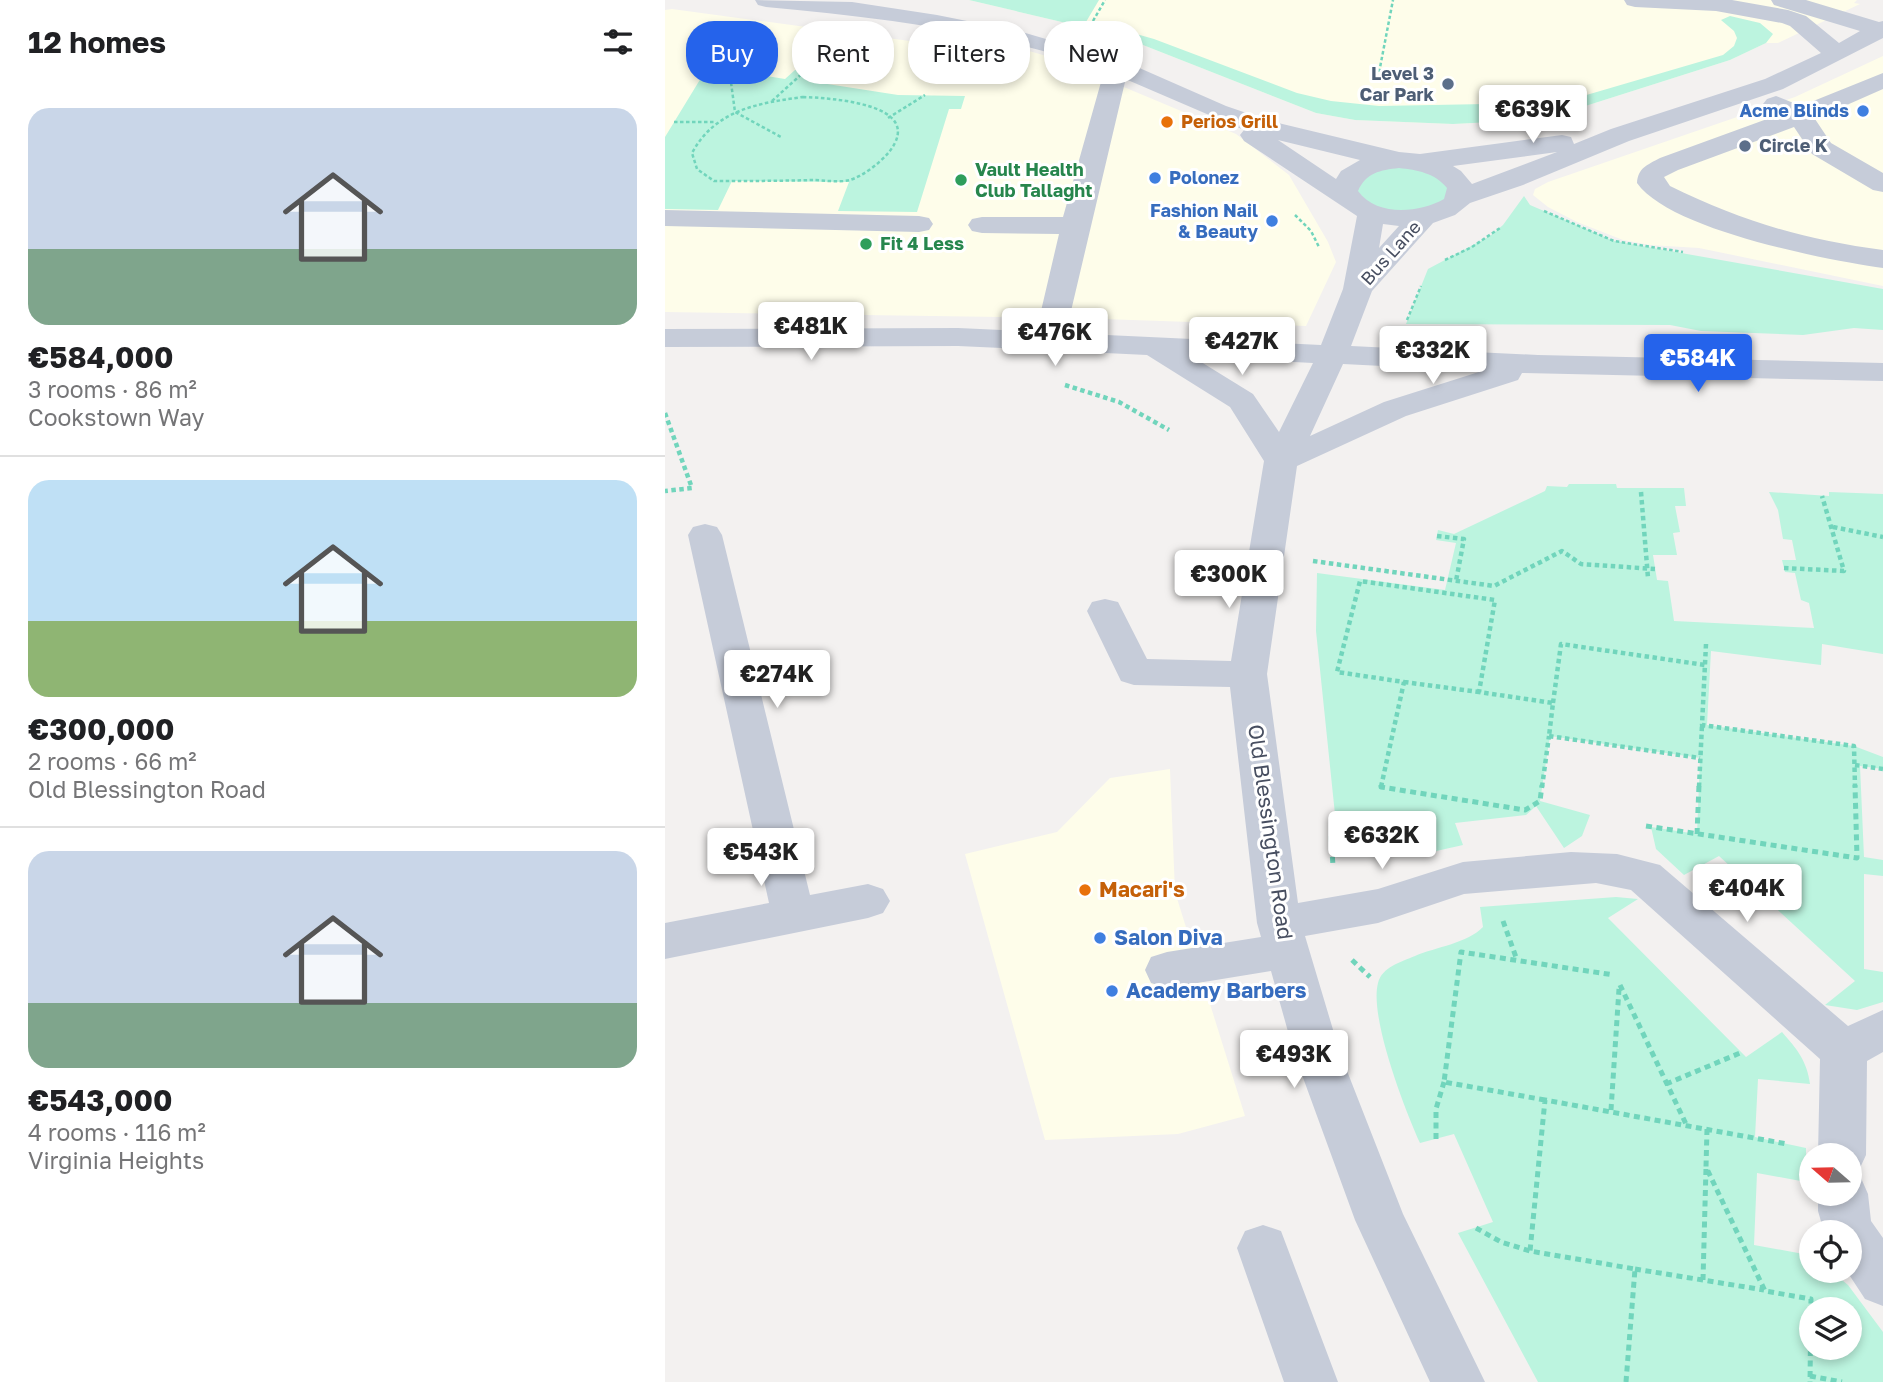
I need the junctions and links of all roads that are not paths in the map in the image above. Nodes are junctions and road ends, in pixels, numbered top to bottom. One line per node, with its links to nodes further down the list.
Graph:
1 (766, 0): 10 (street)
2 (1635, 0): 3 (street)
3 (1710, 2): 6 (street)
4 (1791, 2): 5 (street)
5 (1882, 23): 6 (street)
6 (1837, 54): 9 (street)
7 (1883, 80): 11 (street)
8 (1112, 84): 22 (street)
9 (1753, 92): 11 (street); 12 (street)
10 (1219, 112): 13 (street); 17 (street)
11 (1800, 116): 14 (street); 15 (street)
12 (1621, 135): 13 (street); 14 (street); 16 (street)
13 (1412, 162): 16 (street); 17 (street, Bus Lane)
14 (1669, 164): 23 (street)
15 (1883, 184)
16 (1460, 197): 18 (street)
17 (1360, 206): 18 (street); 24 (street, Bus Lane)
18 (1423, 217): 24 (street, Bus Lane)
19 (665, 218): 20 (street)
20 (919, 224)
21 (982, 225): 22 (street)
22 (1075, 226): 25 (street)
23 (1883, 259)
24 (1358, 289): 28 (street, Bus Lane)
25 (1056, 311)
26 (665, 338): 27 (street)
27 (1154, 347): 28 (street); 31 (street)
28 (1332, 355): 29 (street); 31 (street, Bus Lane)
29 (1538, 364): 30 (street); 31 (street)
30 (1883, 372)
31 (1281, 461): 34 (street, Old Blessington Road)
32 (705, 535): 36 (street)
33 (1105, 611): 34 (street)
34 (1248, 674): 37 (street, Old Blessington Road)
35 (868, 901): 36 (street)
36 (793, 914): 38 (street)
37 (1283, 937): 39 (street); 41 (street); 47 (street, Old Blessington Road)
38 (665, 941)
39 (1167, 970)
40 (1883, 1029): 41 (street)
41 (1844, 1051): 42 (street)
42 (1842, 1143)
43 (1263, 1248): 46 (street)
44 (1862, 1250): 45 (street)
45 (1883, 1282)
46 (1311, 1382)
47 (1458, 1382)

